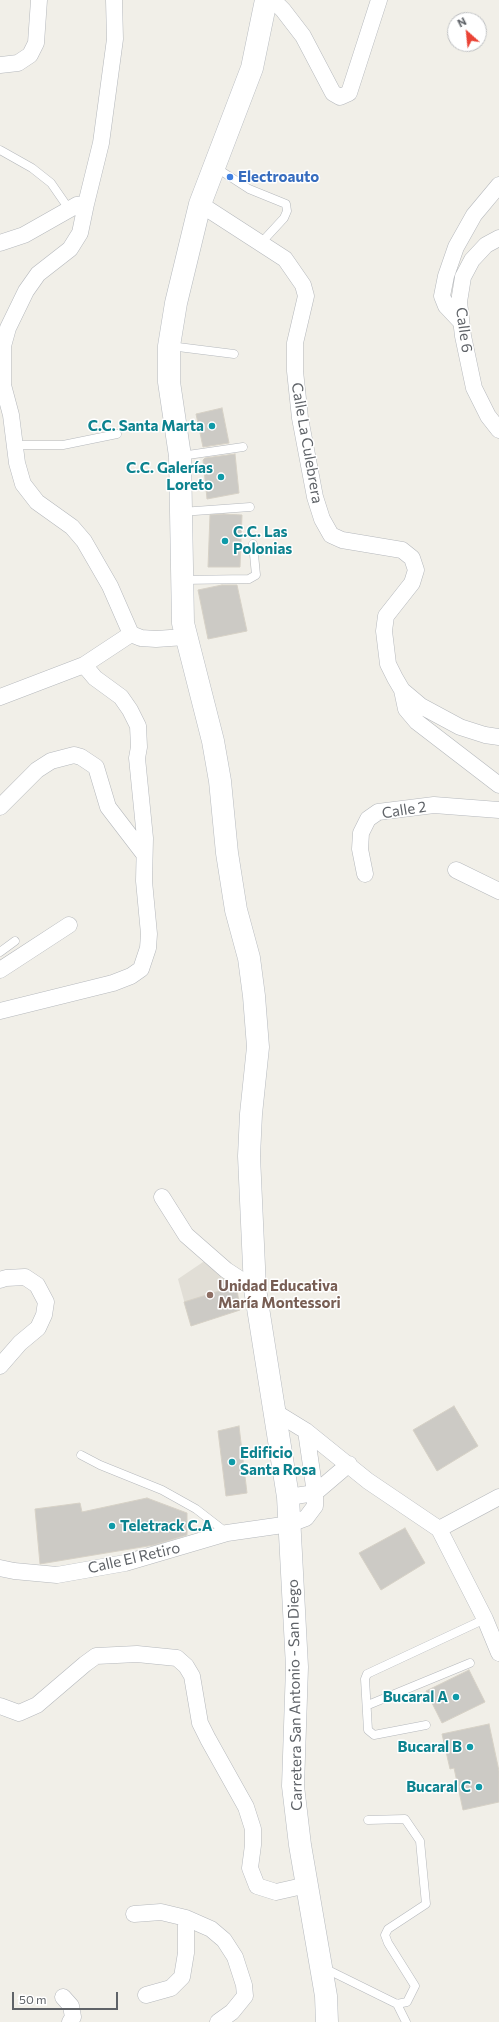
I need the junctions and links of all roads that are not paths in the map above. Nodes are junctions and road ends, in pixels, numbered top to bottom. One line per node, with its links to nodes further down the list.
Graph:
1 (39, 0): 5 (street)
2 (114, 0): 9 (street)
3 (379, 0): 4 (street)
4 (273, 2): 7 (street, Carretera San Antonio - San Diego)
5 (0, 65)
6 (0, 150): 11 (lane)
7 (214, 167): 10 (street, Carretera San Antonio - San Diego); 14 (lane)
8 (499, 185): 15 (street)
9 (86, 204): 11 (street); 20 (street)
10 (200, 204): 14 (street, Calle La Culebrera); 16 (street, Carretera San Antonio - San Diego)
11 (70, 209): 13 (street)
12 (499, 238): 15 (street, Calle 6)
13 (0, 243)
14 (261, 243): 30 (street, Calle La Culebrera)
15 (461, 322): 18 (street, Calle 6)
16 (169, 346): 17 (lane); 22 (street, Carretera San Antonio - San Diego)
17 (234, 354)
18 (499, 430)
19 (117, 434): 20 (lane)
20 (16, 445): 27 (street)
21 (243, 447): 22 (lane)
22 (180, 456): 24 (street, Carretera San Antonio - San Diego)
23 (250, 507): 24 (lane)
24 (180, 512): 26 (street, Carretera San Antonio - San Diego)
25 (253, 544): 26 (lane)
26 (182, 580): 28 (street, Carretera San Antonio - San Diego)
27 (131, 634): 28 (street); 29 (street)
28 (186, 637): 47 (street, Carretera San Antonio - San Diego)
29 (84, 665): 31 (street); 36 (street)
30 (402, 690): 32 (street, Calle La Culebrera); 33 (street)
31 (0, 697)
32 (499, 736)
33 (499, 785)
34 (0, 807): 36 (street)
35 (499, 810): 38 (street, Calle 2)
36 (144, 854): 44 (street)
37 (456, 870): 39 (street)
38 (365, 874)
39 (499, 891)
40 (69, 925): 43 (street)
41 (15, 941): 42 (lane)
42 (0, 952)
43 (0, 970)
44 (0, 1011)
45 (162, 1197): 47 (street)
46 (0, 1280): 48 (street)
47 (255, 1288): 49 (street, Carretera San Antonio - San Diego)
48 (0, 1366)
49 (274, 1412): 50 (street); 54 (street, Carretera San Antonio - San Diego)
50 (306, 1431): 52 (street); 53 (street)
51 (81, 1455): 58 (lane)
52 (349, 1464): 53 (street); 57 (street)
53 (315, 1493): 54 (street); 56 (street, Calle El Retiro)
54 (288, 1496): 56 (street, Carretera San Antonio - San Diego)
55 (499, 1497): 57 (street)
56 (290, 1524): 58 (street, Calle El Retiro); 67 (street, Carretera San Antonio - San Diego)
57 (439, 1529): 60 (street)
58 (227, 1533): 59 (street, Calle El Retiro)
59 (0, 1568)
60 (485, 1619): 61 (street); 63 (lane)
61 (499, 1653)
62 (470, 1663): 63 (lane)
63 (368, 1705): 65 (lane)
64 (0, 1706): 67 (street)
65 (426, 1724)
66 (368, 1820): 73 (lane)
67 (307, 1885): 70 (street, Carretera San Antonio - San Diego)
68 (134, 1914): 69 (street)
69 (186, 1918): 71 (street); 75 (street)
70 (319, 1966): 73 (lane); 76 (street, Carretera San Antonio - San Diego)
71 (146, 1995)
72 (63, 1997): 74 (street)
73 (397, 2004): 77 (lane)
74 (70, 2022)
75 (218, 2022)
76 (327, 2022)
77 (406, 2022)

